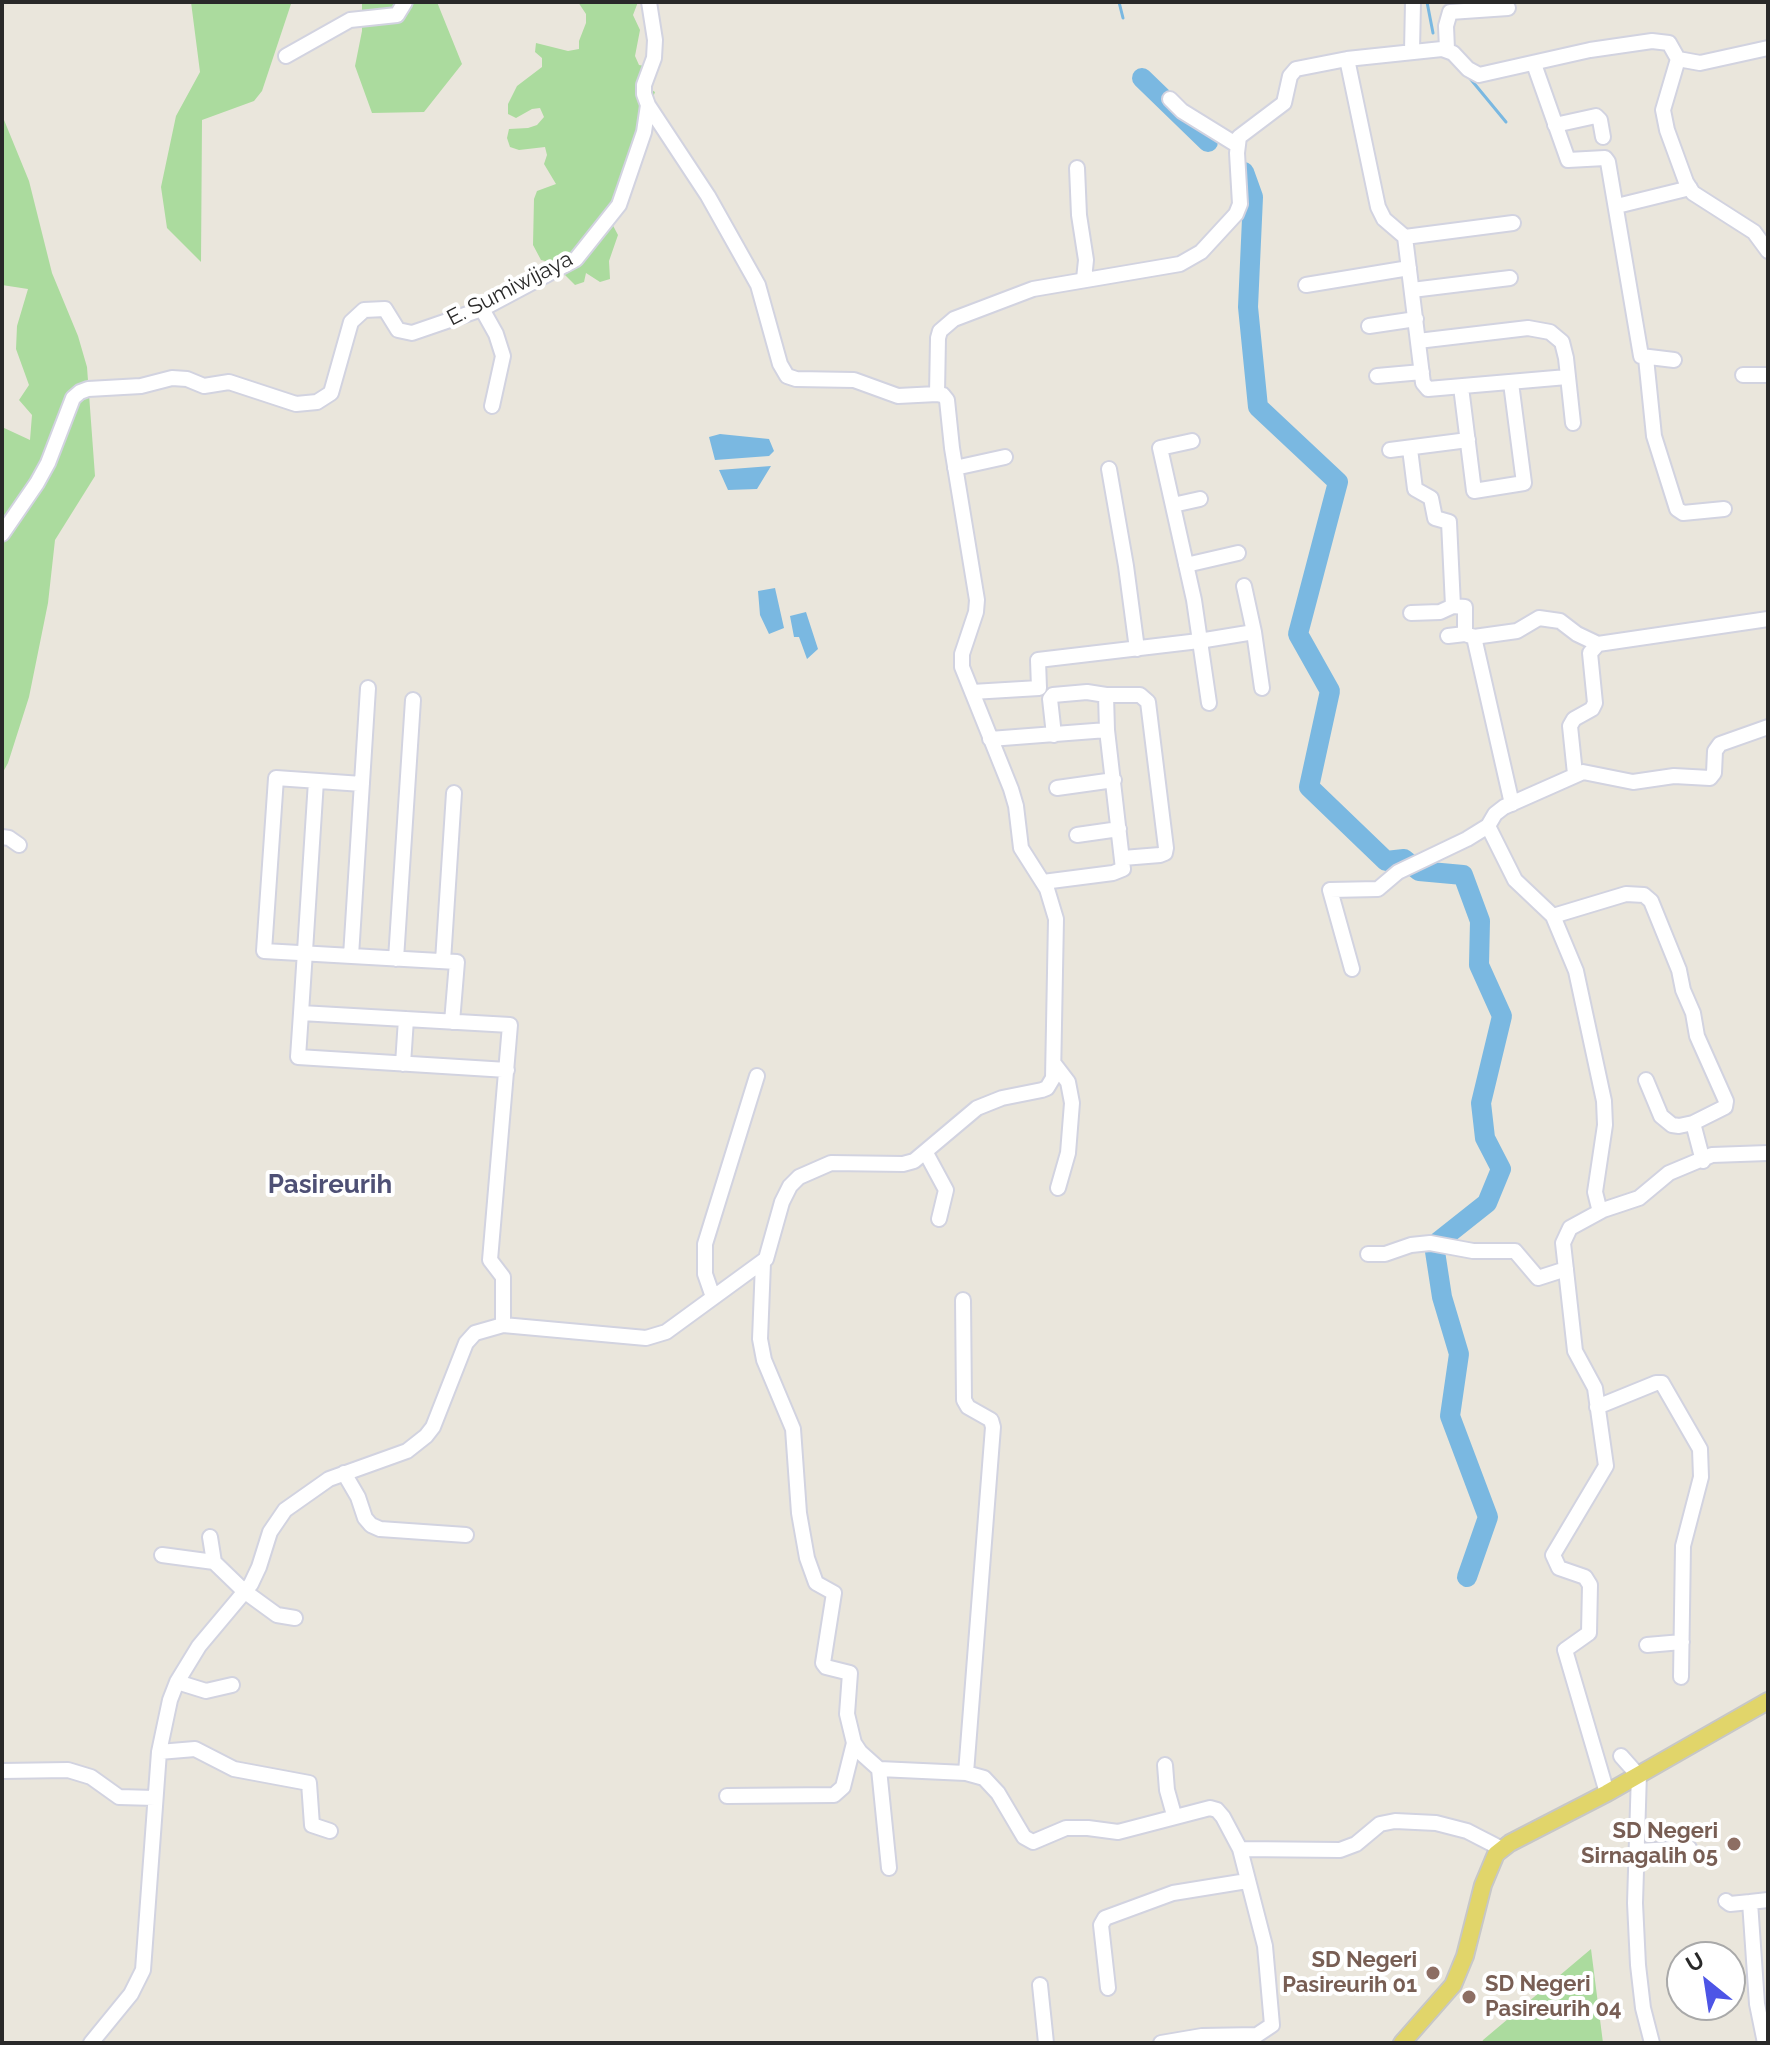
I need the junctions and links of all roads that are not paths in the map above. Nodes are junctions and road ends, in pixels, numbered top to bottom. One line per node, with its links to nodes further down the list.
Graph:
1 (405, 2): 8 (street)
2 (649, 2): 13 (street, E. Sumiwijaya)
3 (1413, 2): 7 (street)
4 (1508, 8): 6 (street)
5 (1768, 48): 10 (street)
6 (1447, 49): 7 (street); 11 (street)
7 (1412, 51): 9 (street)
8 (286, 56)
9 (1347, 59): 16 (street); 21 (street)
10 (1678, 59): 11 (street); 18 (street)
11 (1534, 64): 14 (street)
12 (1170, 99): 16 (street)
13 (648, 105): 28 (street, E. Sumiwijaya); 41 (street)
14 (1555, 125): 15 (street); 19 (street)
15 (1603, 137)
16 (1237, 145): 25 (street)
17 (1077, 168): 25 (street)
18 (1690, 188): 19 (street); 22 (street)
19 (1617, 206): 32 (street)
20 (1513, 223): 21 (street)
21 (1405, 237): 23 (street)
22 (1766, 243)
23 (1409, 268): 26 (street); 27 (street)
24 (1510, 278): 27 (street)
25 (1084, 279): 41 (street)
26 (1306, 285)
27 (1412, 290): 29 (street)
28 (482, 309): 42 (street); 54 (street, E. Sumiwijaya)
29 (1416, 319): 30 (street); 31 (street)
30 (1369, 326)
31 (1418, 341): 34 (street); 38 (street)
32 (1646, 358): 33 (street); 53 (street)
33 (1674, 360)
34 (1422, 372): 37 (street); 40 (street)
35 (1743, 375): 36 (street)
36 (1768, 375)
37 (1377, 376)
38 (1567, 377): 39 (street); 43 (street)
39 (1511, 383): 40 (street); 44 (street)
40 (1461, 387): 44 (street)
41 (937, 394): 49 (street)
42 (492, 406)
43 (1573, 423)
44 (1468, 440): 46 (street)
45 (1192, 441): 52 (street)
46 (1410, 449): 47 (street); 58 (street)
47 (1390, 450)
48 (1005, 457): 49 (street)
49 (955, 468): 69 (street)
50 (1109, 469): 66 (street)
51 (1200, 499): 52 (street)
52 (1173, 505): 56 (street)
53 (1724, 509)
54 (2, 534)
55 (1238, 553): 56 (street)
56 (1186, 565): 64 (street)
57 (1244, 586): 61 (street)
58 (1453, 606): 59 (street); 63 (street)
59 (1411, 613)
60 (1768, 619): 65 (street)
61 (1254, 632): 64 (street); 68 (street)
62 (1448, 636): 63 (street)
63 (1470, 636): 65 (street); 83 (street)
64 (1199, 641): 66 (street); 72 (street)
65 (1598, 644): 77 (street)
66 (1137, 649): 69 (street)
67 (368, 688): 80 (street)
68 (1262, 688)
69 (972, 692): 76 (street)
70 (1106, 695): 74 (street); 75 (street); 89 (street)
71 (413, 700): 94 (street)
72 (1209, 703)
73 (1768, 727): 77 (street)
74 (1107, 730): 75 (street); 78 (street)
75 (1054, 735): 76 (street)
76 (990, 739): 90 (street)
77 (1575, 774): 83 (street)
78 (1114, 780): 81 (street); 85 (street)
79 (316, 781): 80 (street); 92 (street); 92 (street)
80 (362, 784): 93 (street)
81 (1057, 788)
82 (454, 793): 95 (street)
83 (1512, 804): 84 (street)
84 (1488, 826): 91 (street); 96 (street)
85 (1119, 829): 86 (street); 89 (street)
86 (1077, 835)
87 (2, 837): 88 (street)
88 (19, 845)
89 (1123, 858): 90 (street)
90 (1043, 882): 101 (street)
91 (1553, 916): 105 (street); 110 (street)
92 (304, 953): 93 (street); 97 (street)
93 (351, 956): 94 (street)
94 (396, 959): 95 (street)
95 (443, 961): 99 (street)
96 (1352, 969)
97 (301, 1013): 98 (street); 100 (street)
98 (406, 1019): 99 (street); 100 (street)
99 (452, 1022): 102 (street)
100 (403, 1064): 102 (street)
101 (1055, 1065): 106 (street); 109 (street)
102 (507, 1070): 117 (street)
103 (757, 1076): 115 (street)
104 (1646, 1080): 105 (street)
105 (1693, 1123): 108 (street)
106 (926, 1153): 111 (street); 113 (street)
107 (1768, 1153): 108 (street)
108 (1703, 1161): 110 (street)
109 (1058, 1188)
110 (1603, 1210): 114 (street)
111 (939, 1219)
112 (1368, 1254): 114 (street)
113 (763, 1263): 115 (street); 132 (street)
114 (1566, 1269): 118 (street)
115 (713, 1297): 117 (street)
116 (963, 1300): 138 (street)
117 (503, 1325): 119 (street)
118 (1597, 1407): 126 (street); 140 (street)
119 (344, 1473): 120 (street); 124 (street)
120 (466, 1535)
121 (210, 1537): 123 (street)
122 (162, 1555): 123 (street)
123 (214, 1562): 124 (street)
124 (244, 1591): 125 (street); 129 (street)
125 (295, 1618)
126 (1682, 1642): 127 (street); 128 (street)
127 (1647, 1645)
128 (1681, 1677)
129 (177, 1682): 130 (street); 133 (street)
130 (232, 1685)
131 (1768, 1701): 139 (main road)
132 (854, 1743): 136 (street); 141 (street)
133 (159, 1752): 142 (street); 144 (street)
134 (1621, 1756): 139 (street)
135 (1165, 1765): 143 (street)
136 (879, 1769): 138 (street); 149 (street)
137 (2, 1771): 142 (street)
138 (966, 1773): 143 (street)
139 (1638, 1773): 140 (main road); 148 (street)
140 (1607, 1793): 147 (main road)
141 (727, 1796)
142 (155, 1798): 158 (street)
143 (1174, 1815): 146 (street)
144 (330, 1831)
145 (1689, 1848): 148 (street)
146 (1240, 1849): 147 (street); 150 (street)
147 (1502, 1849): 161 (main road)
148 (1638, 1851): 162 (street)
149 (889, 1868)
150 (1247, 1881): 155 (street); 157 (street)
151 (1768, 1900): 153 (street)
152 (1726, 1901): 153 (street)
153 (1750, 1902): 156 (street)
154 (1040, 1985): 159 (street)
155 (1108, 1988)
156 (1762, 2004): 163 (street)
157 (1269, 2036): 160 (street)
158 (91, 2043)
159 (1046, 2043)
160 (1161, 2043)
161 (1402, 2043)
162 (1652, 2043)
163 (1765, 2043)

